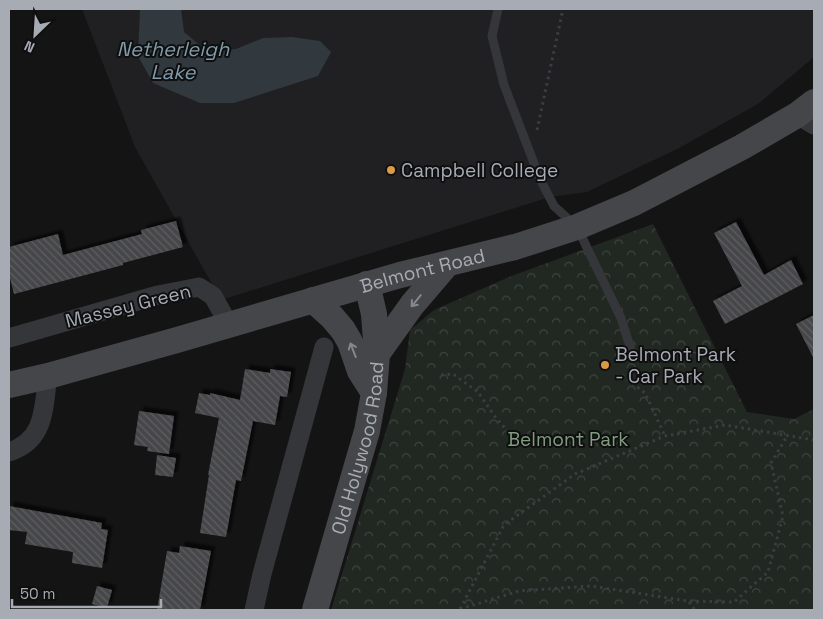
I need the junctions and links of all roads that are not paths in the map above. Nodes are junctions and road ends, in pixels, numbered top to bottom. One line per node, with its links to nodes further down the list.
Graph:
1 (498, 9): 3 (lane)
2 (808, 114): 3 (main road, Belmont Road)
3 (577, 227): 4 (main road, Belmont Road); 10 (lane)
4 (447, 264): 5 (main road, Belmont Road); 11 (main road, one-way to 11)
5 (367, 284): 6 (main road, Belmont Road); 11 (main road, Old Holywood Road)
6 (313, 300): 7 (main road, Belmont Road); 14 (main road, one-way to 6)
7 (228, 325): 8 (street, Massey Green); 12 (main road, Belmont Road)
8 (9, 338)
9 (324, 347): 16 (street)
10 (632, 350)
11 (377, 354): 14 (main road, Old Holywood Road)
12 (48, 376): 13 (main road, Belmont Road); 15 (street)
13 (9, 385)
14 (374, 393): 17 (main road, Old Holywood Road)
15 (9, 452)
16 (255, 610)
17 (315, 610)

